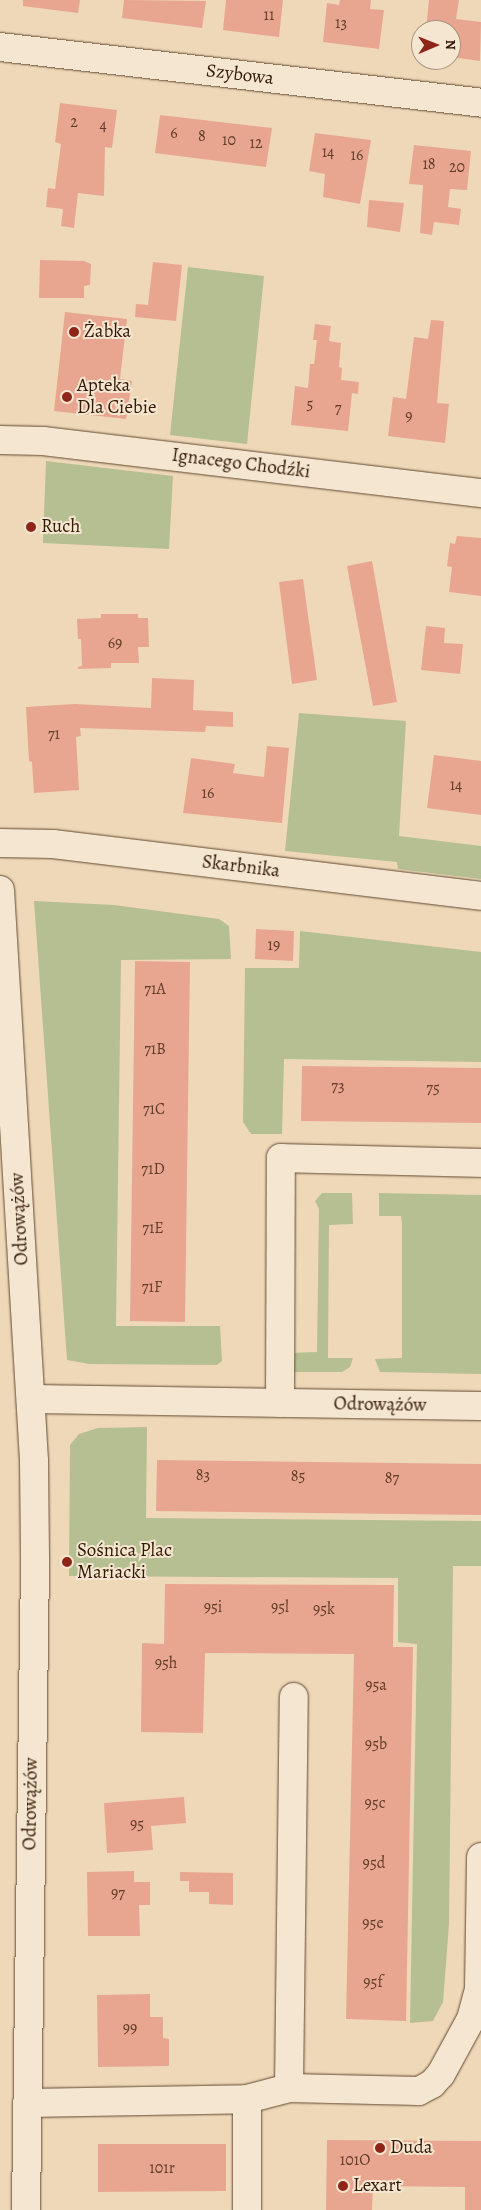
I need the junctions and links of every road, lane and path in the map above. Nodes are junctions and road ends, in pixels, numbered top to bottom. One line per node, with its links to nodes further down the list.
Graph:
1 (0, 47): 2 (street, Szybowa)
2 (481, 103)
3 (0, 440): 4 (street, Ignacego Chodźki)
4 (481, 493)
5 (0, 843): 7 (street, Skarbnika)
6 (0, 890): 9 (street, Odrowążów)
7 (481, 896)
8 (481, 1163): 10 (street)
9 (31, 1398): 10 (street, Odrowążów); 16 (street, Odrowążów)
10 (280, 1403): 11 (street, Odrowążów)
11 (481, 1406)
12 (294, 1697): 14 (street)
13 (481, 1857): 14 (street)
14 (289, 2088): 15 (street)
15 (247, 2099): 16 (street); 18 (street)
16 (27, 2103): 17 (street, Odrowążów)
17 (26, 2210)
18 (247, 2210)

